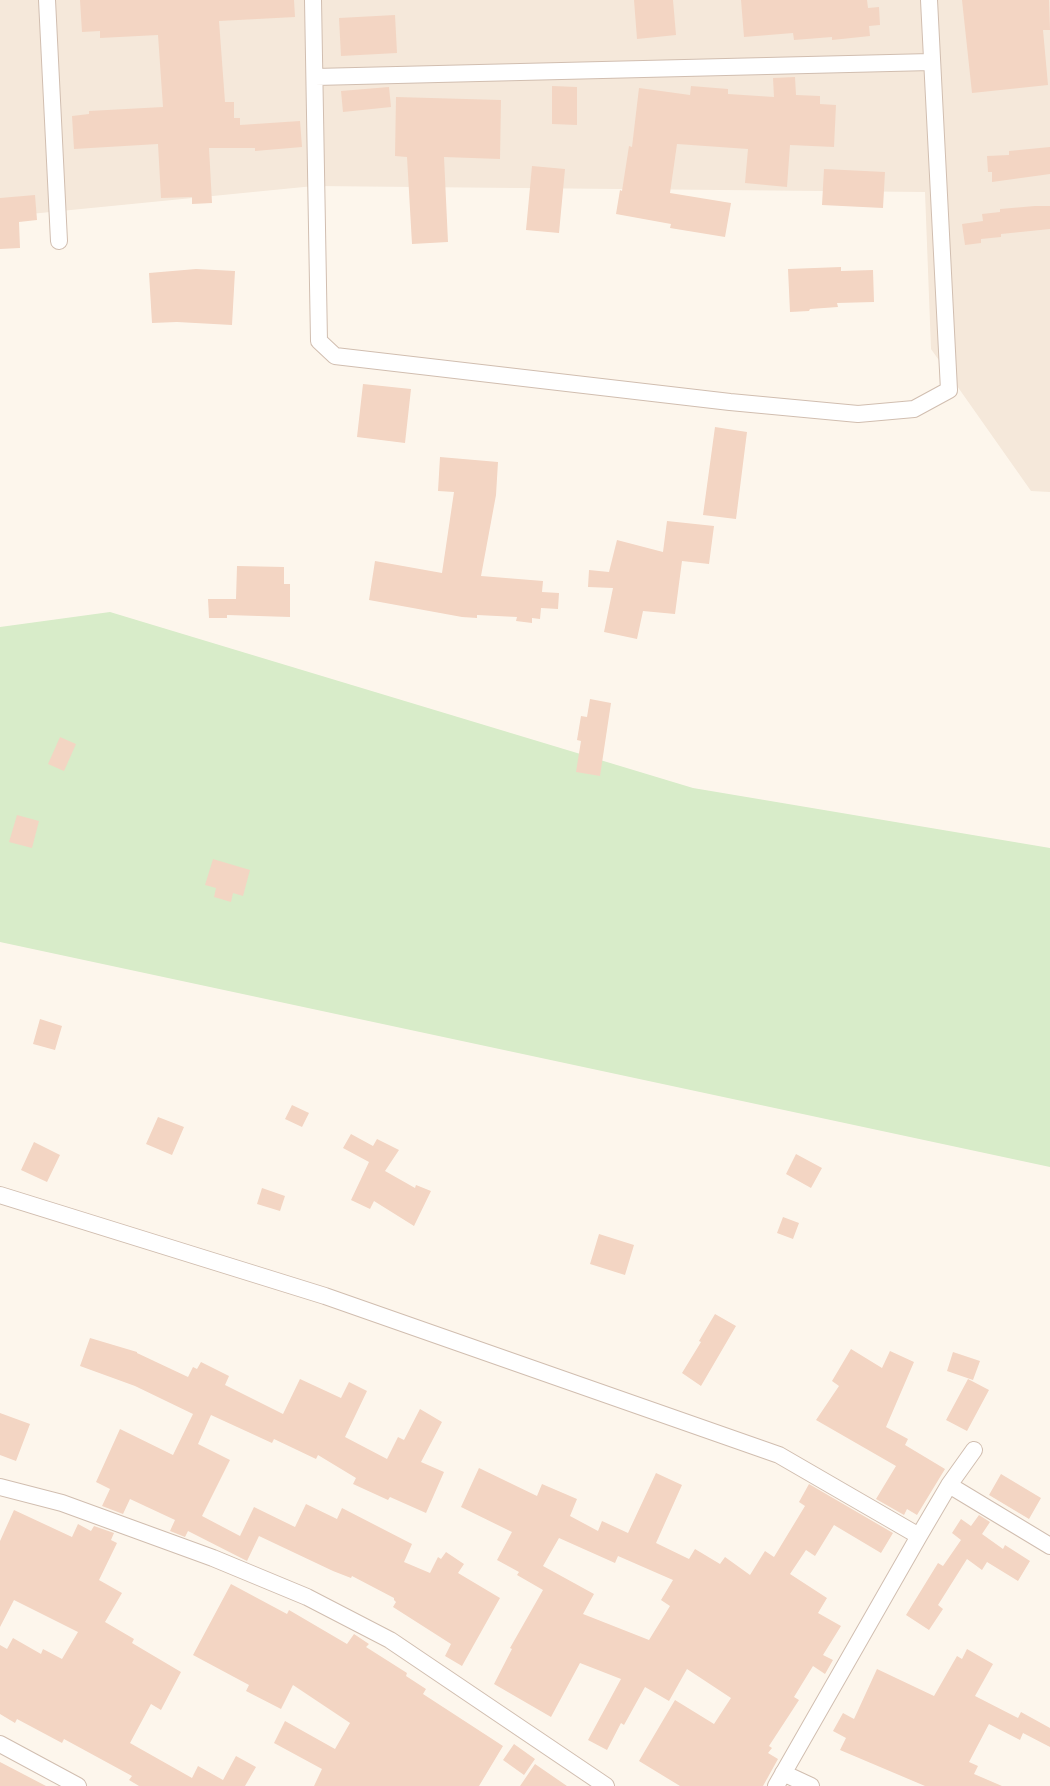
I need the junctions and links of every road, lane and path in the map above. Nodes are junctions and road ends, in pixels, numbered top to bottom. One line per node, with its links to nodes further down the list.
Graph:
1 (47, 0): 6 (street)
2 (313, 0): 5 (street)
3 (929, 0): 4 (street)
4 (931, 62): 5 (street); 5 (street)
5 (315, 77)
6 (59, 241)
7 (0, 1195): 11 (street)
8 (974, 1450): 9 (street)
9 (950, 1485): 11 (street); 12 (street)
10 (0, 1487): 16 (street)
11 (919, 1536): 14 (street)
12 (1050, 1546)
13 (0, 1744): 15 (street)
14 (779, 1780): 17 (street)
15 (78, 1786)
16 (606, 1786)
17 (811, 1786)

